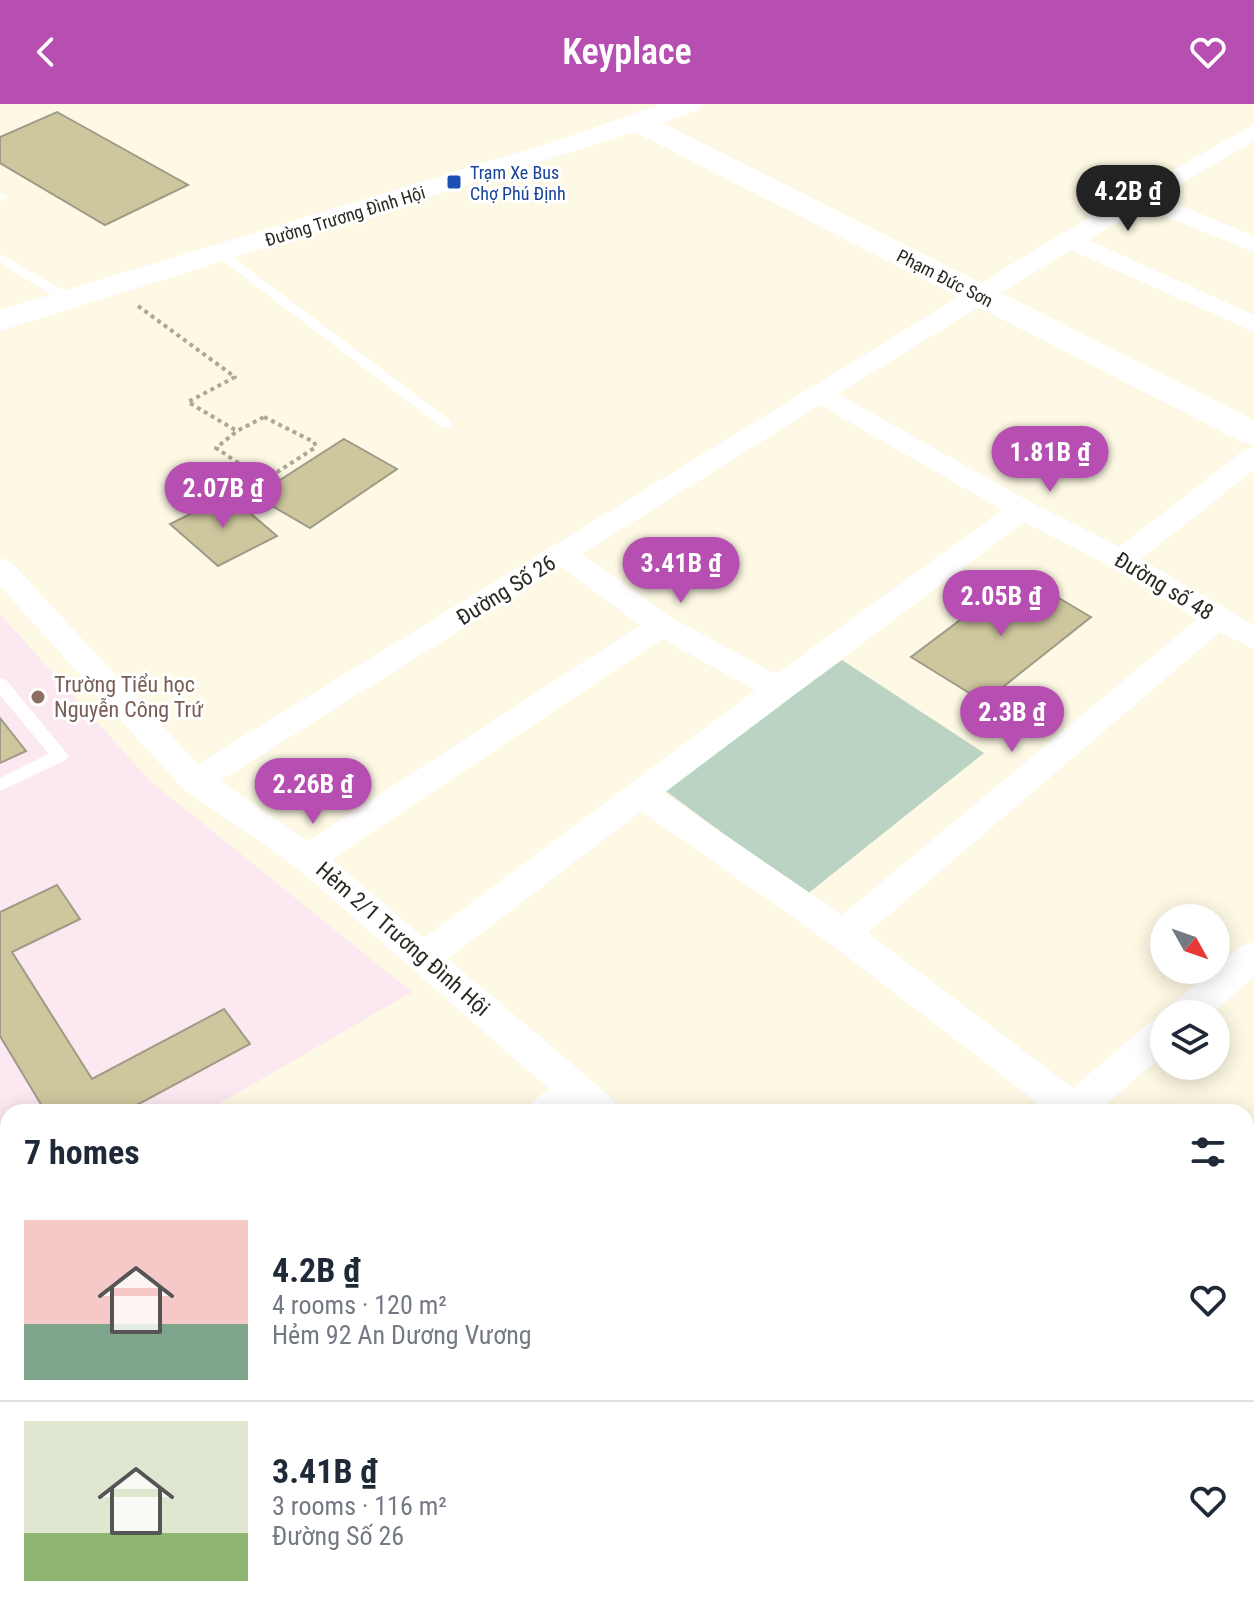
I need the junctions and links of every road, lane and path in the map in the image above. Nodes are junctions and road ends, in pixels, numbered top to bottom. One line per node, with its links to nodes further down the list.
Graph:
1 (688, 104): 2 (street, Đường Trương Đình Hội)
2 (637, 122): 7 (street, Đường Trương Đình Hội); 10 (street, Phạm Đức Sơn)
3 (1254, 131): 4 (street, Đường Số 26)
4 (1140, 198): 5 (street, Đường Số 26); 6 (street)
5 (1068, 240): 10 (street, Đường Số 26); 13 (street)
6 (1254, 245)
7 (223, 254): 9 (street, Đường Trương Đình Hội); 15 (lane)
8 (0, 258): 11 (lane)
9 (113, 285): 11 (street, Đường Trương Đình Hội); 16 (path)
10 (978, 295): 14 (street, Đường Số 26); 17 (street, Phạm Đức Sơn)
11 (69, 299): 12 (street, Đường Trương Đình Hội)
12 (0, 321)
13 (1254, 324)
14 (821, 395): 19 (street, Đường số 48); 20 (street, Đường Số 26)
15 (446, 424)
16 (237, 431): 16 (path)
17 (1254, 434)
18 (1254, 456): 21 (street, Đường số 48)
19 (1022, 509): 21 (street, Đường số 48); 27 (street)
20 (564, 555): 24 (street); 28 (street, Đường Số 26)
21 (1121, 560): 23 (street, Đường số 48)
22 (0, 568): 28 (street, Hẻm 2/1 Trương Đình Hội)
23 (1217, 618): 25 (street, Đường số 48); 32 (street)
24 (661, 625): 27 (street); 31 (street)
25 (1254, 639)
26 (0, 684): 29 (lane)
27 (778, 689): 30 (street)
28 (195, 781): 31 (street, Hẻm 2/1 Trương Đình Hội)
29 (0, 785)
30 (641, 794): 32 (street); 34 (street)
31 (308, 858): 34 (street, Hẻm 2/1 Trương Đình Hội)
32 (843, 934): 38 (street)
33 (1254, 956): 35 (street)
34 (425, 957): 37 (street, Hẻm 2/1 Trương Đình Hội)
35 (1202, 1000)
36 (1150, 1044): 39 (street)
37 (589, 1101)
38 (1063, 1104)
39 (1080, 1104)

